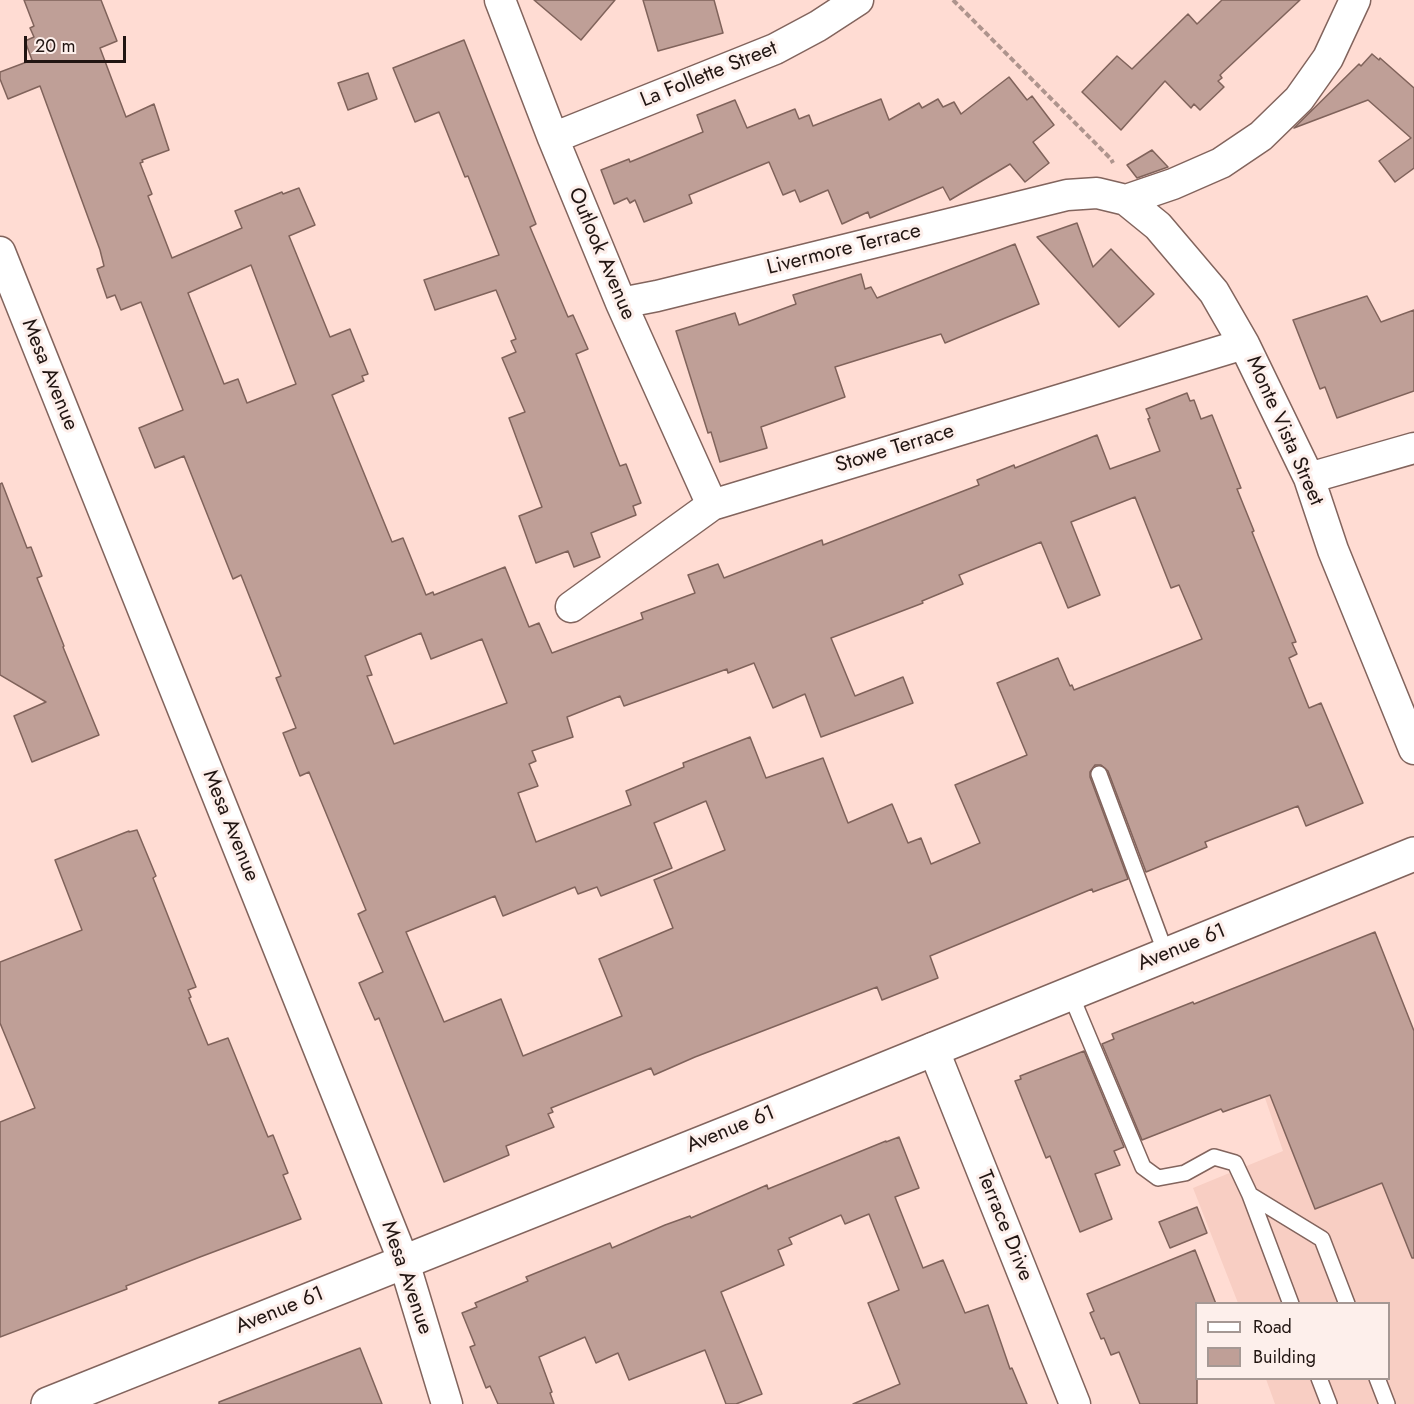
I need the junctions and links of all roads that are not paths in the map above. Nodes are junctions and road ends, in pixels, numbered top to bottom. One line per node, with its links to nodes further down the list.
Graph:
1 (500, 0): 4 (street, Outlook Avenue)
2 (858, 0): 4 (street, La Follette Street)
3 (1355, 0): 6 (street)
4 (553, 138): 8 (street, Outlook Avenue)
5 (1067, 195): 6 (street, Monte Vista Street); 8 (street, Livermore Terrace)
6 (1126, 200): 9 (street, Monte Vista Street)
7 (0, 252): 21 (street, Mesa Avenue)
8 (621, 303): 12 (street, Outlook Avenue)
9 (1244, 344): 11 (street, Monte Vista Street); 12 (street, Stowe Terrace)
10 (1414, 448): 11 (street)
11 (1309, 478): 14 (street, Monte Vista Street)
12 (712, 505): 13 (street, Stowe Terrace)
13 (571, 607)
14 (1414, 749)
15 (1100, 774): 17 (lane)
16 (1414, 854): 17 (street, Avenue 61)
17 (1166, 954): 18 (street, Avenue 61)
18 (1070, 993): 19 (street, Avenue 61); 20 (lane)
19 (933, 1048): 21 (street, Avenue 61); 28 (street, Terrace Drive)
20 (1250, 1195): 22 (lane); 23 (lane)
21 (404, 1262): 26 (street, Avenue 61); 27 (street, Mesa Avenue)
22 (1290, 1302)
23 (1346, 1302)
24 (1320, 1380): 29 (lane)
25 (1378, 1380): 30 (lane)
26 (48, 1404)
27 (447, 1404)
28 (1075, 1404)
29 (1329, 1404)
30 (1387, 1404)

